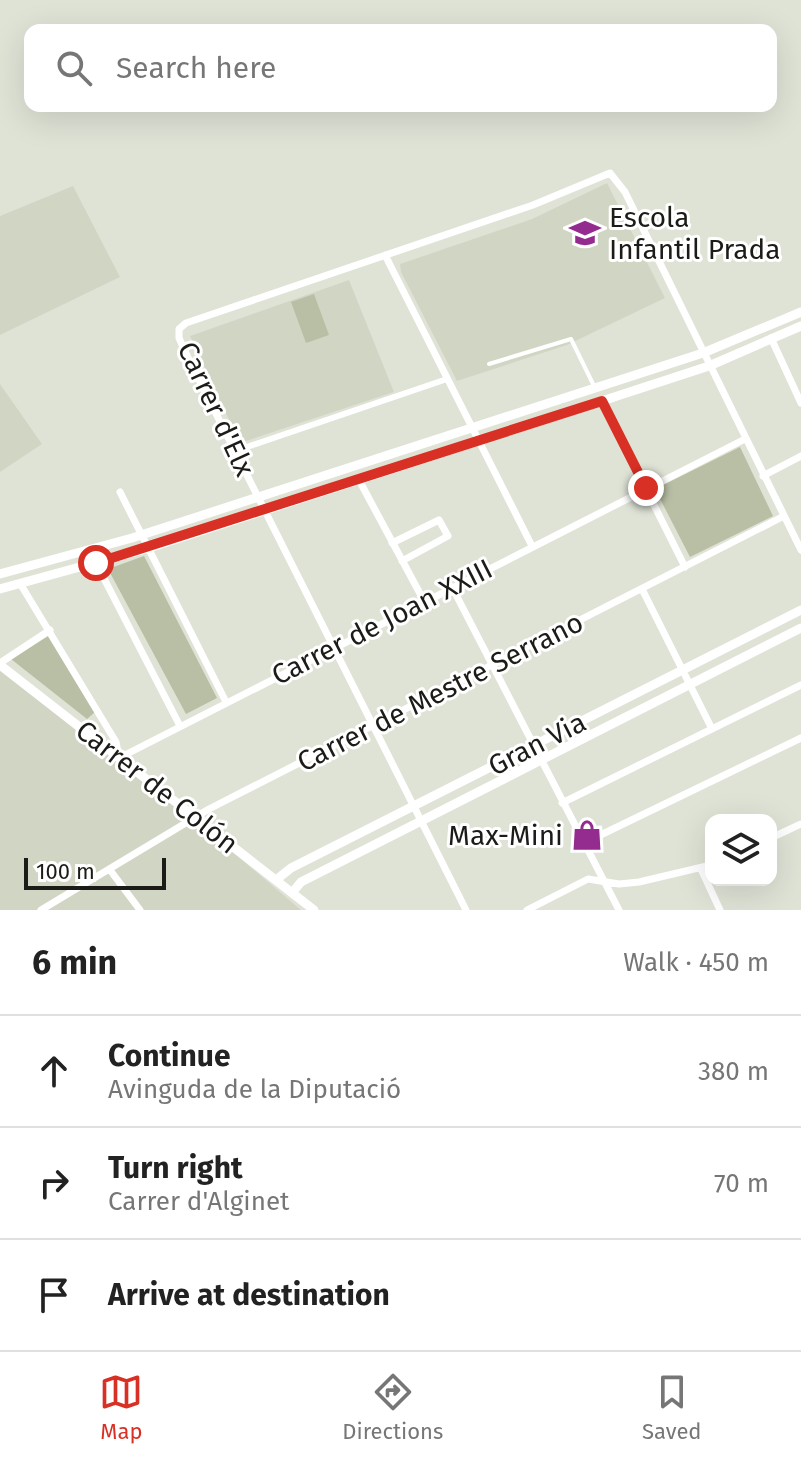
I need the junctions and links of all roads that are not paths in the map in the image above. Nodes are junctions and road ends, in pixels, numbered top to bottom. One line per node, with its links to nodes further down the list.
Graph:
1 (385, 255): 5 (street); 8 (street); 15 (street, Carrer d'Elx)
2 (801, 312): 5 (street)
3 (801, 326): 4 (street)
4 (771, 338): 7 (street); 11 (street)
5 (703, 353): 7 (street); 9 (street)
6 (489, 364): 9 (lane)
7 (709, 366): 10 (street); 13 (street)
8 (447, 379): 12 (street); 15 (street)
9 (595, 388): 12 (street)
10 (602, 401): 14 (street); 19 (street)
11 (801, 403)
12 (471, 428): 14 (street); 21 (street)
13 (745, 439): 17 (street); 19 (street, Carrer de Joan XXIII)
14 (478, 441): 18 (street); 26 (street)
15 (235, 451): 21 (street, Carrer d'Elx)
16 (801, 456): 17 (street)
17 (763, 476): 23 (street)
18 (359, 480): 22 (street); 25 (street)
19 (646, 488): 26 (street, Carrer de Joan XXIII); 31 (street)
20 (120, 492): 24 (street)
21 (258, 497): 22 (street, Carrer d'Elx); 24 (street)
22 (265, 511): 27 (street); 41 (street, Carrer d'Elx)
23 (784, 516): 28 (street); 31 (street, Carrer de Mestre Serrano)
24 (142, 534): 27 (street); 32 (street)
25 (392, 543): 29 (street); 29 (street)
26 (532, 546): 35 (street, Carrer de Joan XXIII)
27 (149, 548): 30 (street); 47 (street)
28 (801, 550)
29 (402, 561): 37 (street)
30 (96, 563): 33 (street); 48 (street)
31 (685, 567): 36 (street, Carrer de Mestre Serrano)
32 (0, 575): 34 (street)
33 (21, 585): 34 (street); 40 (street)
34 (0, 587)
35 (452, 587): 37 (street, Carrer de Joan XXIII); 43 (street)
36 (642, 589): 43 (street, Carrer de Mestre Serrano); 44 (street)
37 (424, 601): 41 (street, Carrer de Joan XXIII)
38 (801, 610): 44 (street, Gran Via)
39 (801, 628): 45 (street, Gran Via)
40 (50, 630): 42 (street); 53 (street)
41 (333, 647): 47 (street, Carrer de Joan XXIII); 49 (street, Carrer d'Elx)
42 (0, 664): 53 (street, Carrer de Colón)
43 (492, 667): 49 (street, Carrer de Mestre Serrano); 52 (street)
44 (681, 670): 45 (street); 52 (street, Gran Via)
45 (689, 685): 50 (street); 54 (street, Gran Via)
46 (801, 685): 50 (street)
47 (226, 702): 48 (street, Carrer de Joan XXIII)
48 (180, 726): 53 (street, Carrer de Joan XXIII)
49 (373, 726): 56 (street, Carrer d'Elx); 57 (street, Carrer de Mestre Serrano)
50 (712, 729): 55 (street)
51 (801, 738): 61 (street)
52 (532, 746): 54 (street); 56 (street, Gran Via)
53 (119, 758): 57 (street, Carrer de Colón)
54 (539, 761): 55 (street); 58 (street, Gran Via)
55 (562, 803): 61 (street)
56 (415, 806): 58 (street, Carrer d'Elx); 65 (street, Gran Via)
57 (197, 819): 64 (street, Carrer de Mestre Serrano); 65 (street, Carrer de Colón)
58 (421, 820): 67 (street, Gran Via); 71 (street, Carrer d'Elx)
59 (801, 824): 60 (street)
60 (777, 835)
61 (584, 843): 66 (street)
62 (705, 867): 63 (street)
63 (701, 869): 66 (street); 74 (street)
64 (110, 870): 68 (street, Carrer de Mestre Serrano); 69 (street)
65 (276, 880): 67 (street, Carrer de Colón)
66 (604, 880): 72 (street); 73 (street)
67 (292, 893): 70 (street, Carrer de Colón)
68 (41, 910)
69 (140, 910)
70 (314, 910)
71 (466, 910)
72 (527, 910)
73 (619, 910)
74 (720, 910)

